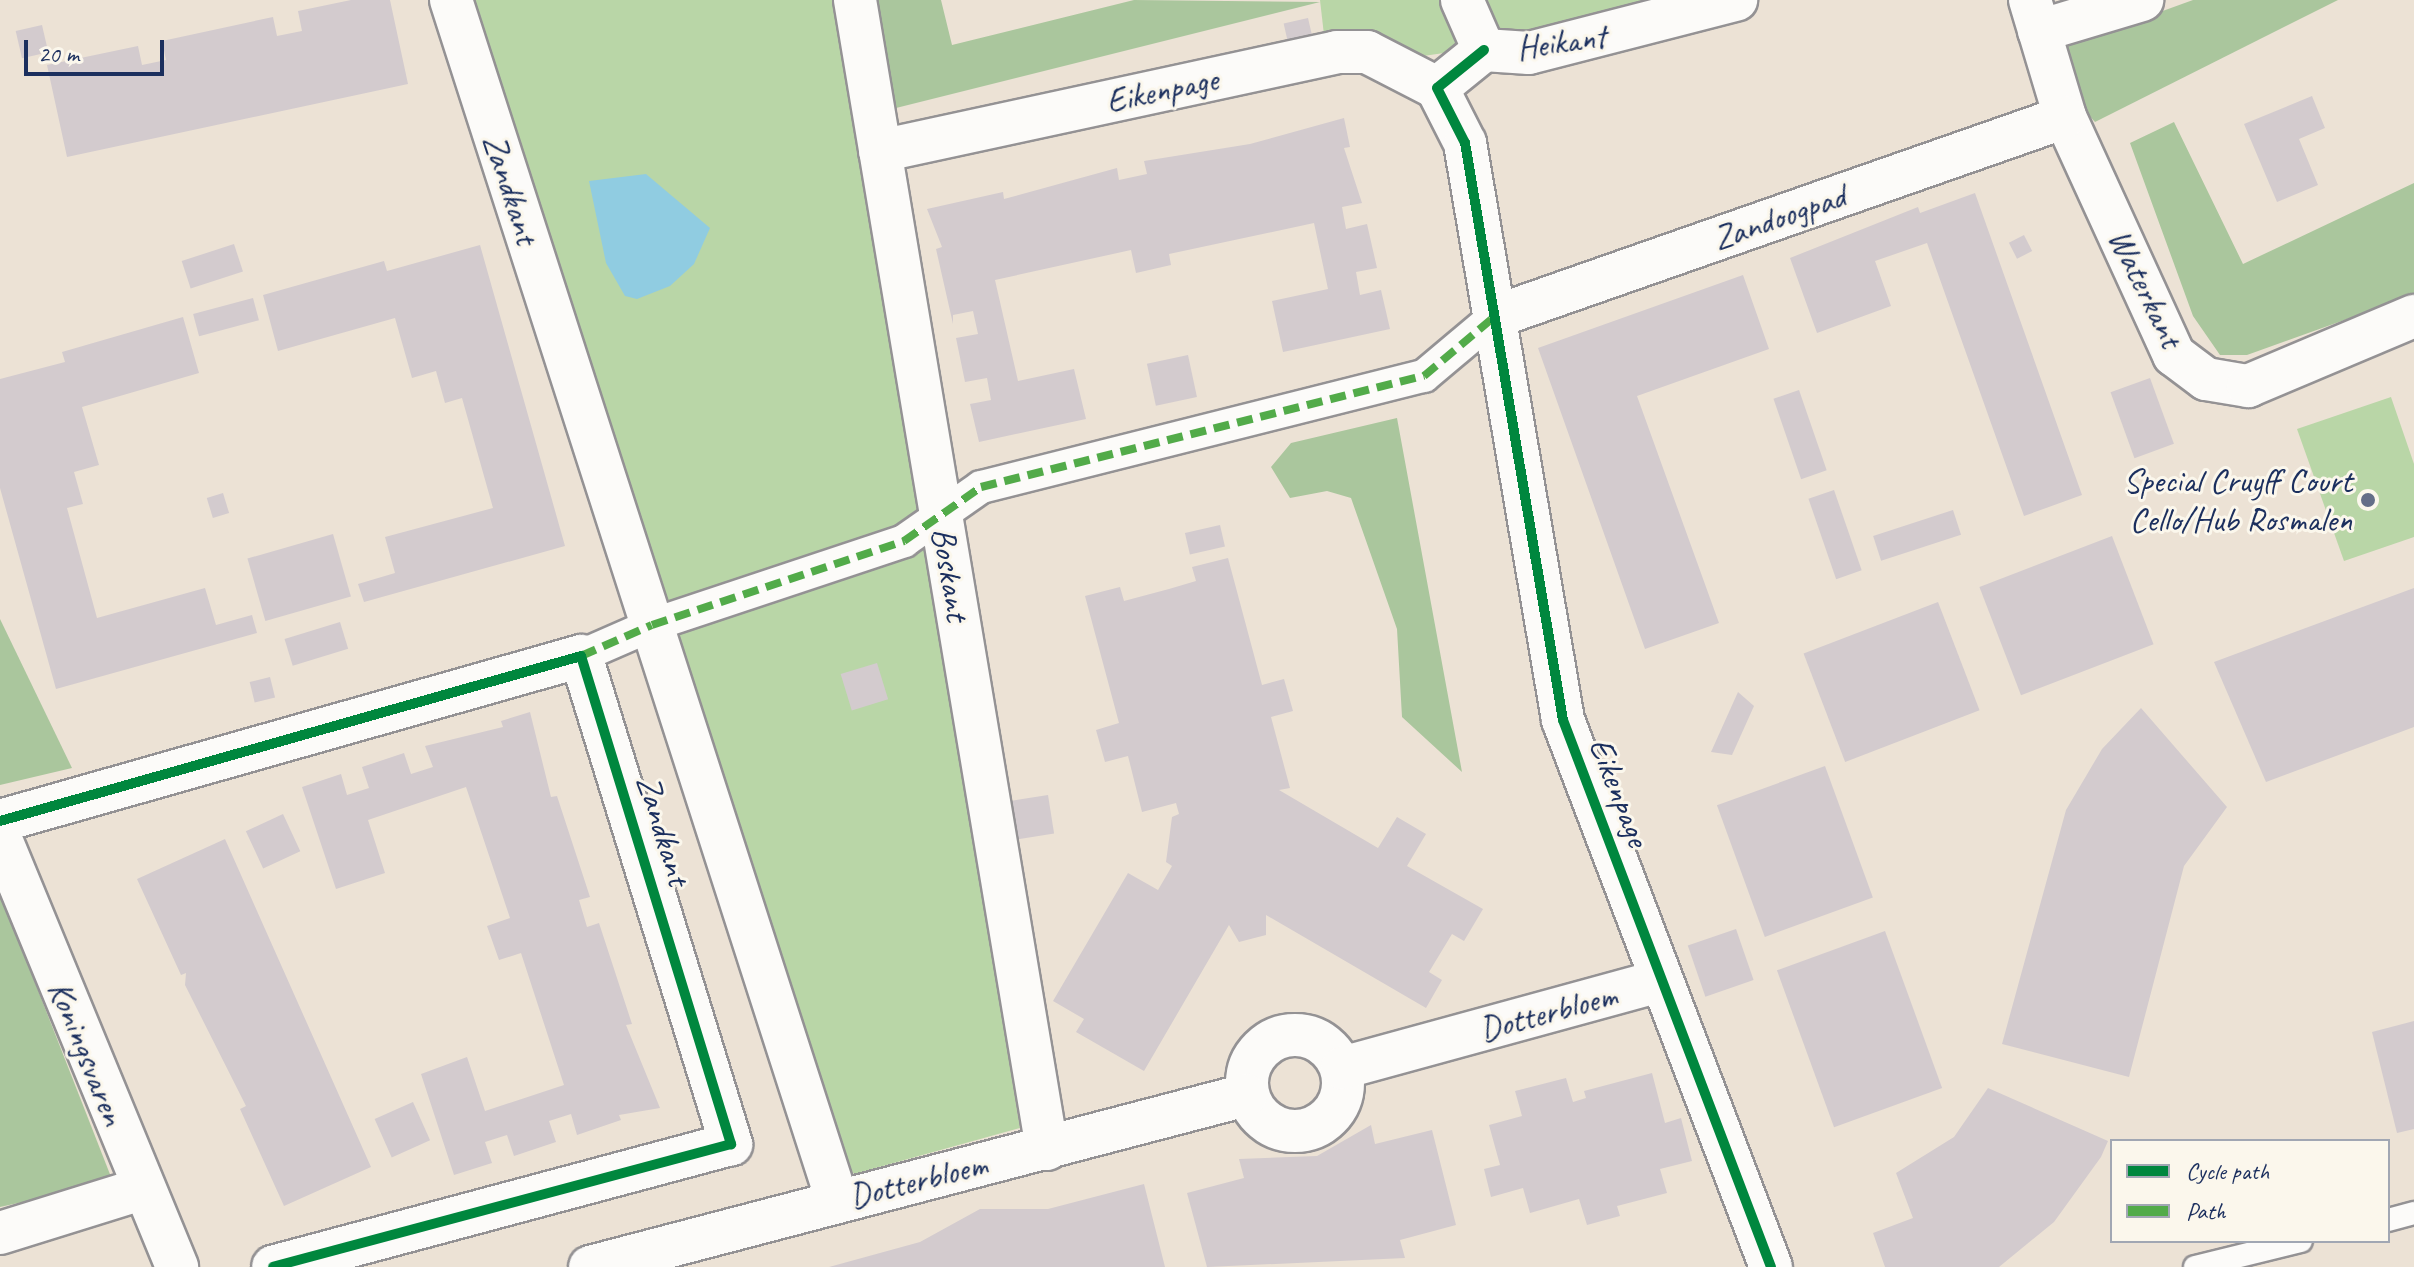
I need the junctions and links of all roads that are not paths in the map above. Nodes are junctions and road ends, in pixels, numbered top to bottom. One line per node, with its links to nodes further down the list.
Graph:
1 (451, 0): 14 (street, Zandkant)
2 (855, 0): 10 (street, Boskant)
3 (1462, 0): 7 (street, Heikant)
4 (1736, 0): 7 (street, Heikant)
5 (2142, 0): 6 (street)
6 (2035, 15): 9 (street)
7 (1484, 50): 8 (street)
8 (1437, 88): 10 (street, Eikenpage); 12 (street, Eikenpage)
9 (2065, 117): 11 (street, Waterkant); 12 (street, Zandoogpad)
10 (880, 151): 13 (street, Boskant)
11 (2414, 316)
12 (1494, 317): 13 (street); 18 (street, Eikenpage)
13 (940, 514): 14 (street); 21 (street, Boskant)
14 (652, 625): 15 (street); 23 (street, Zandkant)
15 (581, 656): 16 (street); 29 (street, Zandkant)
16 (0, 821)
17 (0, 837): 22 (street, Koningsvaren)
18 (1661, 981): 19 (street, Dotterbloem); 31 (street, Eikenpage)
19 (1342, 1068): 20 (street); 20 (street)
20 (1246, 1095): 21 (street, Dotterbloem)
21 (1047, 1149): 23 (street, Dotterbloem)
22 (141, 1189): 26 (street); 28 (street, Koningsvaren)
23 (837, 1200): 30 (street, Dotterbloem)
24 (2414, 1213): 25 (lane)
25 (2390, 1219)
26 (0, 1233)
27 (2293, 1243): 32 (lane)
28 (177, 1267)
29 (273, 1267)
30 (590, 1267)
31 (1771, 1267)
32 (2195, 1267)

